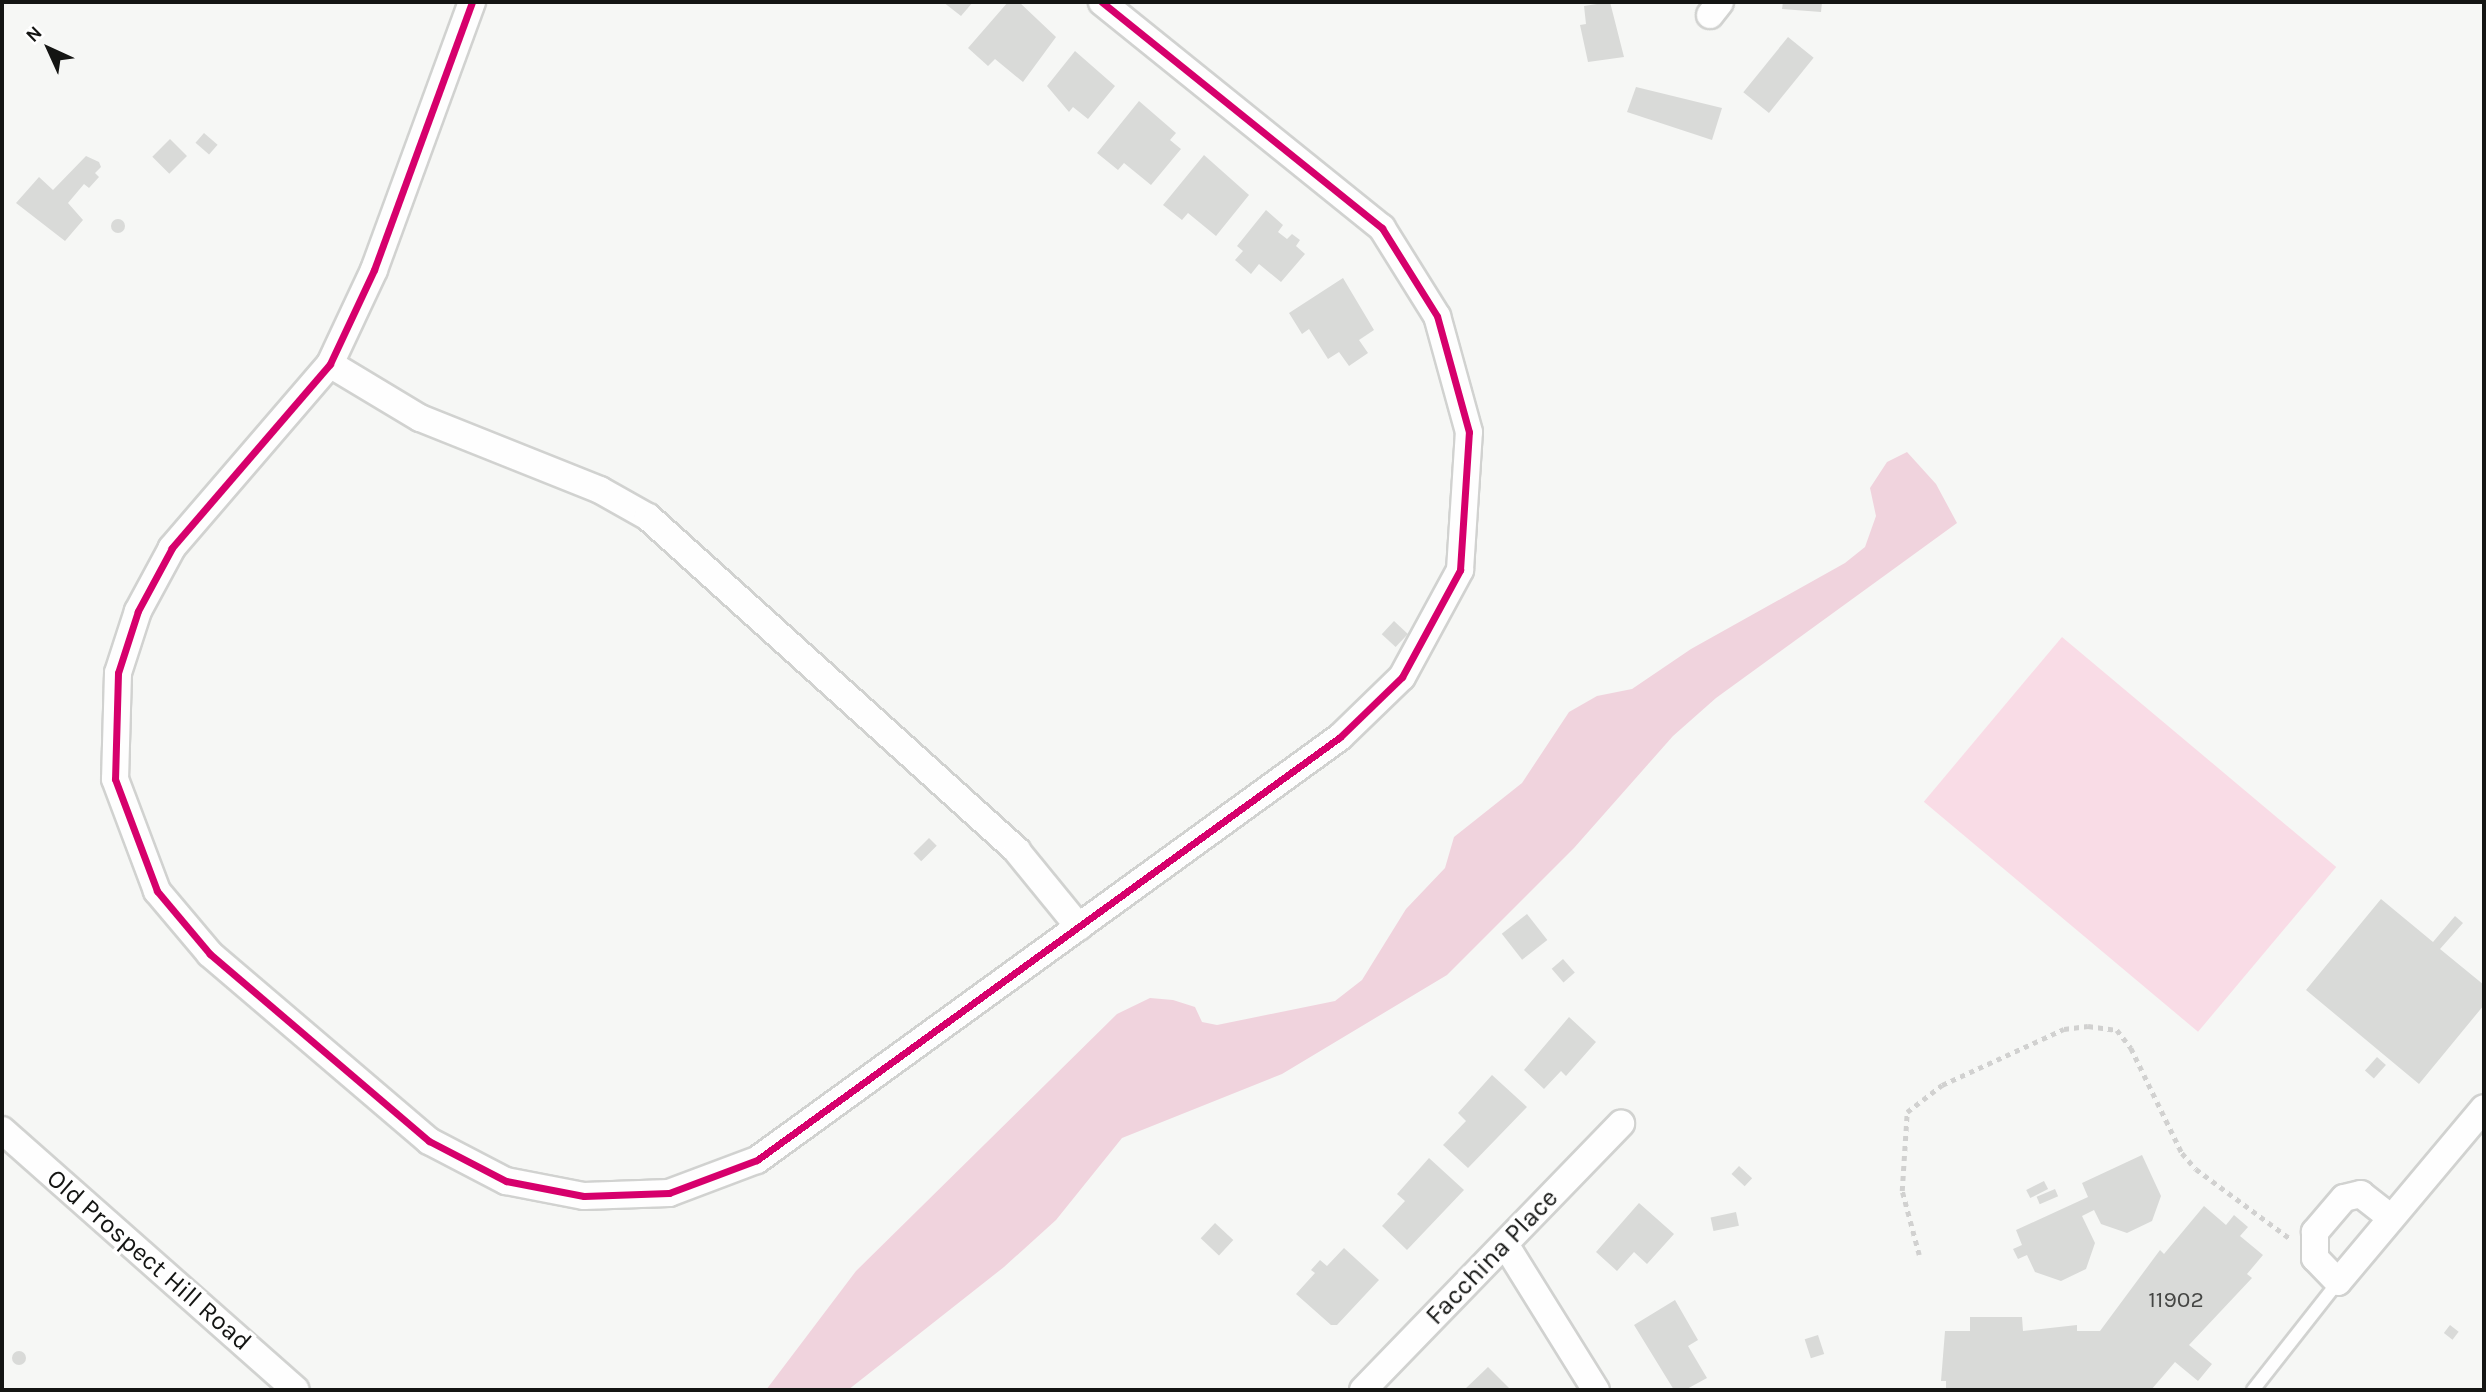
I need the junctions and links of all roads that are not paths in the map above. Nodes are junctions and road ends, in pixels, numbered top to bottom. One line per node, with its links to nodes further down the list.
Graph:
1 (472, 2): 3 (street)
2 (1102, 2): 4 (street)
3 (330, 364): 4 (street); 4 (street)
4 (1079, 927)
5 (2484, 1108): 8 (street)
6 (1621, 1124): 9 (street, Facchina Place)
7 (2, 1130): 11 (street, Old Prospect Hill Road)
8 (2390, 1217): 10 (street); 10 (street)
9 (1505, 1244): 12 (street, Facchina Place); 13 (street)
10 (2338, 1282): 14 (lane)
11 (296, 1390)
12 (1363, 1390)
13 (1596, 1390)
14 (2253, 1390)

